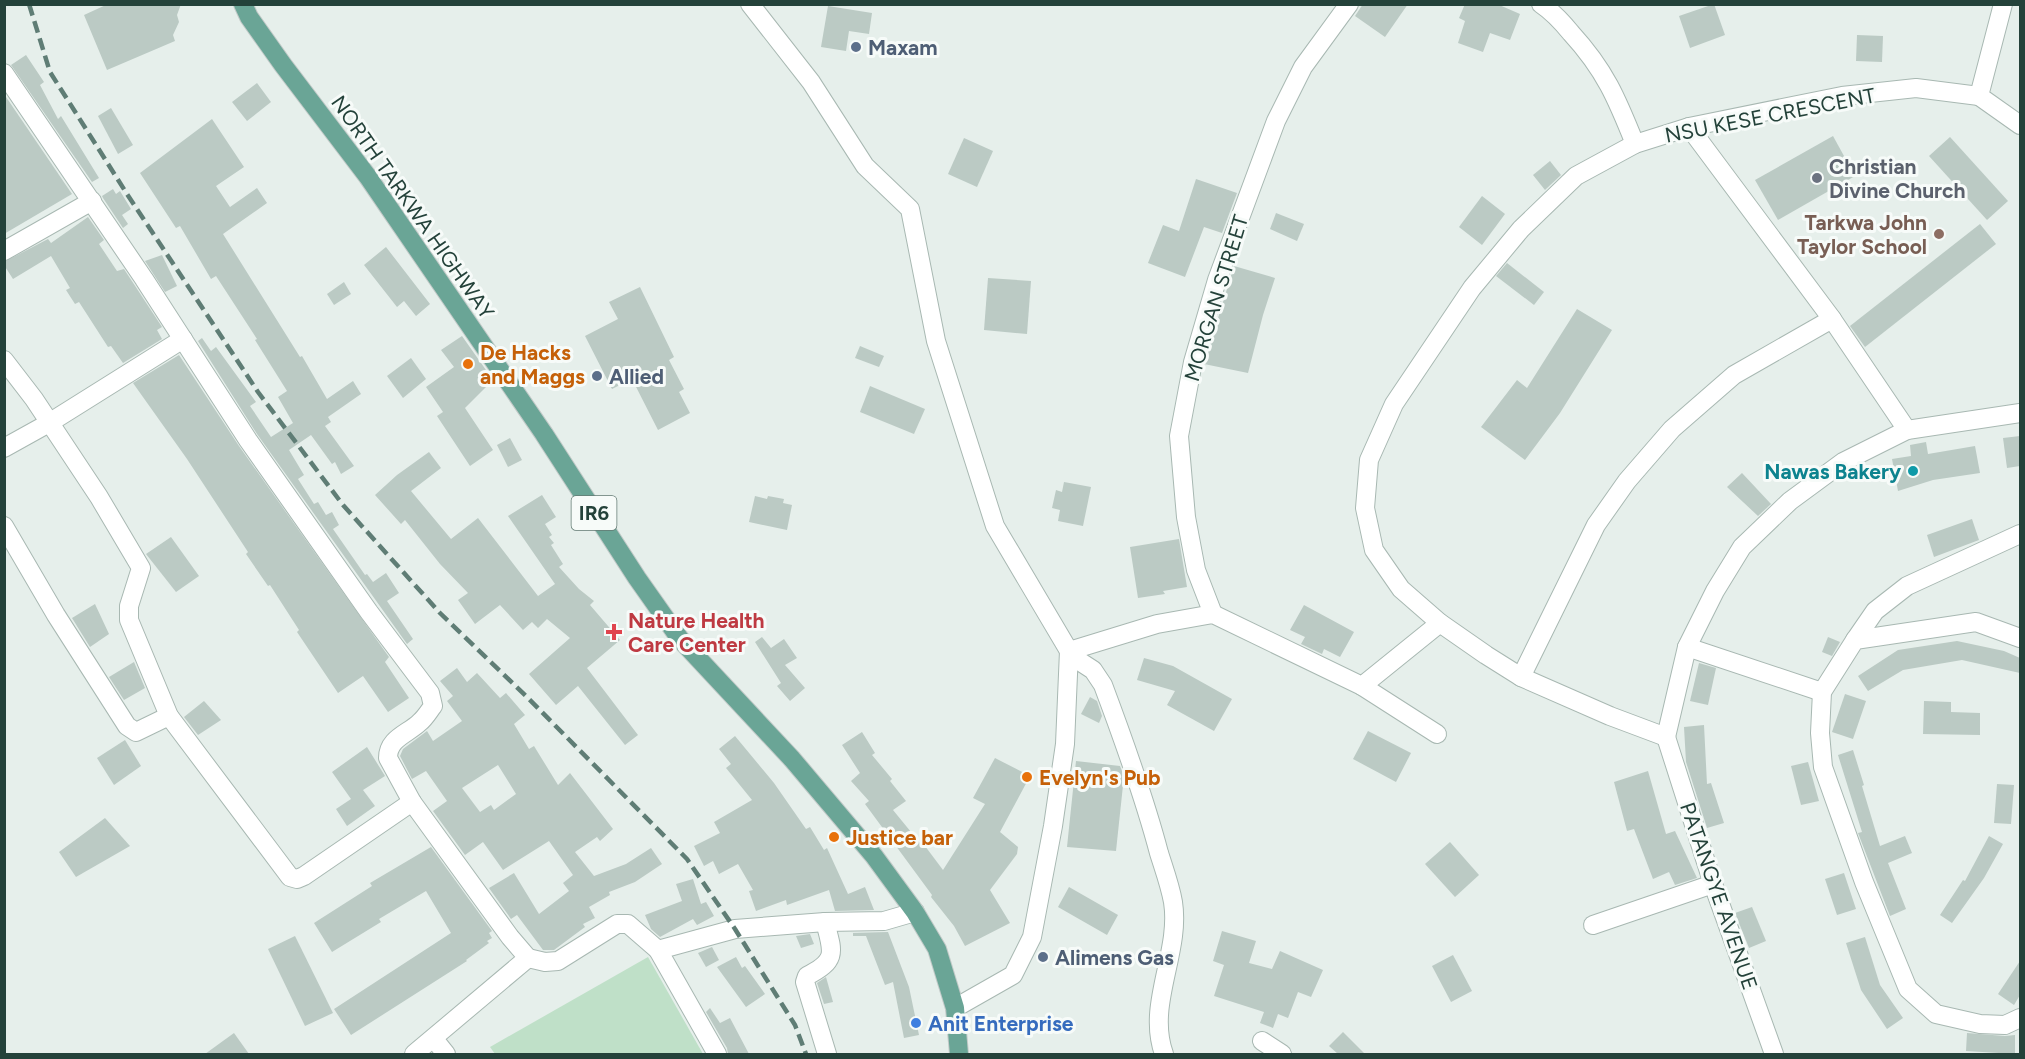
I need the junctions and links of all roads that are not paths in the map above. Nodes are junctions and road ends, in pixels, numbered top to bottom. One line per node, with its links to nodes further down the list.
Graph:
1 (243, 4): 36 (main road, NORTH TARKWA HIGHWAY / IR6)
2 (750, 4): 27 (street)
3 (1348, 4): 22 (street, MORGAN STREET)
4 (2003, 4): 7 (street)
5 (1549, 6): 10 (street)
6 (4, 73): 11 (street)
7 (1979, 96): 8 (street); 9 (street, NSU KESE CRESCENT)
8 (2020, 125)
9 (1689, 127): 10 (street, NSU KESE CRESCENT); 13 (street)
10 (1635, 144): 23 (street, NSU KESE CRESCENT)
11 (92, 201): 12 (street); 14 (street)
12 (4, 251)
13 (1832, 319): 18 (street); 28 (street)
14 (183, 339): 17 (street); 34 (street)
15 (4, 360): 17 (street)
16 (2020, 413): 18 (street)
17 (50, 423): 19 (street); 31 (street)
18 (1907, 430): 26 (street)
19 (4, 448)
20 (4, 526): 31 (street)
21 (2020, 534): 25 (street)
22 (1213, 614): 27 (street); 29 (street)
23 (1440, 622): 28 (street, NSU KESE CRESCENT); 29 (street)
24 (2020, 638): 25 (street)
25 (1855, 640): 30 (street)
26 (1687, 647): 30 (street); 33 (street)
27 (1069, 651): 41 (street); 50 (street)
28 (1521, 677): 33 (street, NSU KESE CRESCENT)
29 (1362, 686): 32 (street)
30 (1822, 692): 42 (street)
31 (169, 716): 34 (street)
32 (1437, 734)
33 (1666, 737): 35 (street, PATANGYE AVENUE)
34 (412, 802): 40 (street)
35 (1713, 884): 38 (street); 52 (street, PATANGYE AVENUE)
36 (915, 912): 37 (street); 41 (main road, NORTH TARKWA HIGHWAY / IR6)
37 (825, 922): 39 (street); 48 (street)
38 (1593, 925)
39 (658, 950): 40 (street); 47 (street)
40 (528, 958): 43 (street)
41 (956, 1008): 49 (main road, NORTH TARKWA HIGHWAY / IR6)
42 (2020, 1018)
43 (434, 1039): 45 (street); 46 (street)
44 (1262, 1041): 51 (street)
45 (414, 1054)
46 (446, 1054)
47 (717, 1054)
48 (827, 1054)
49 (960, 1054)
50 (1164, 1054)
51 (1282, 1054)
52 (1774, 1054)

